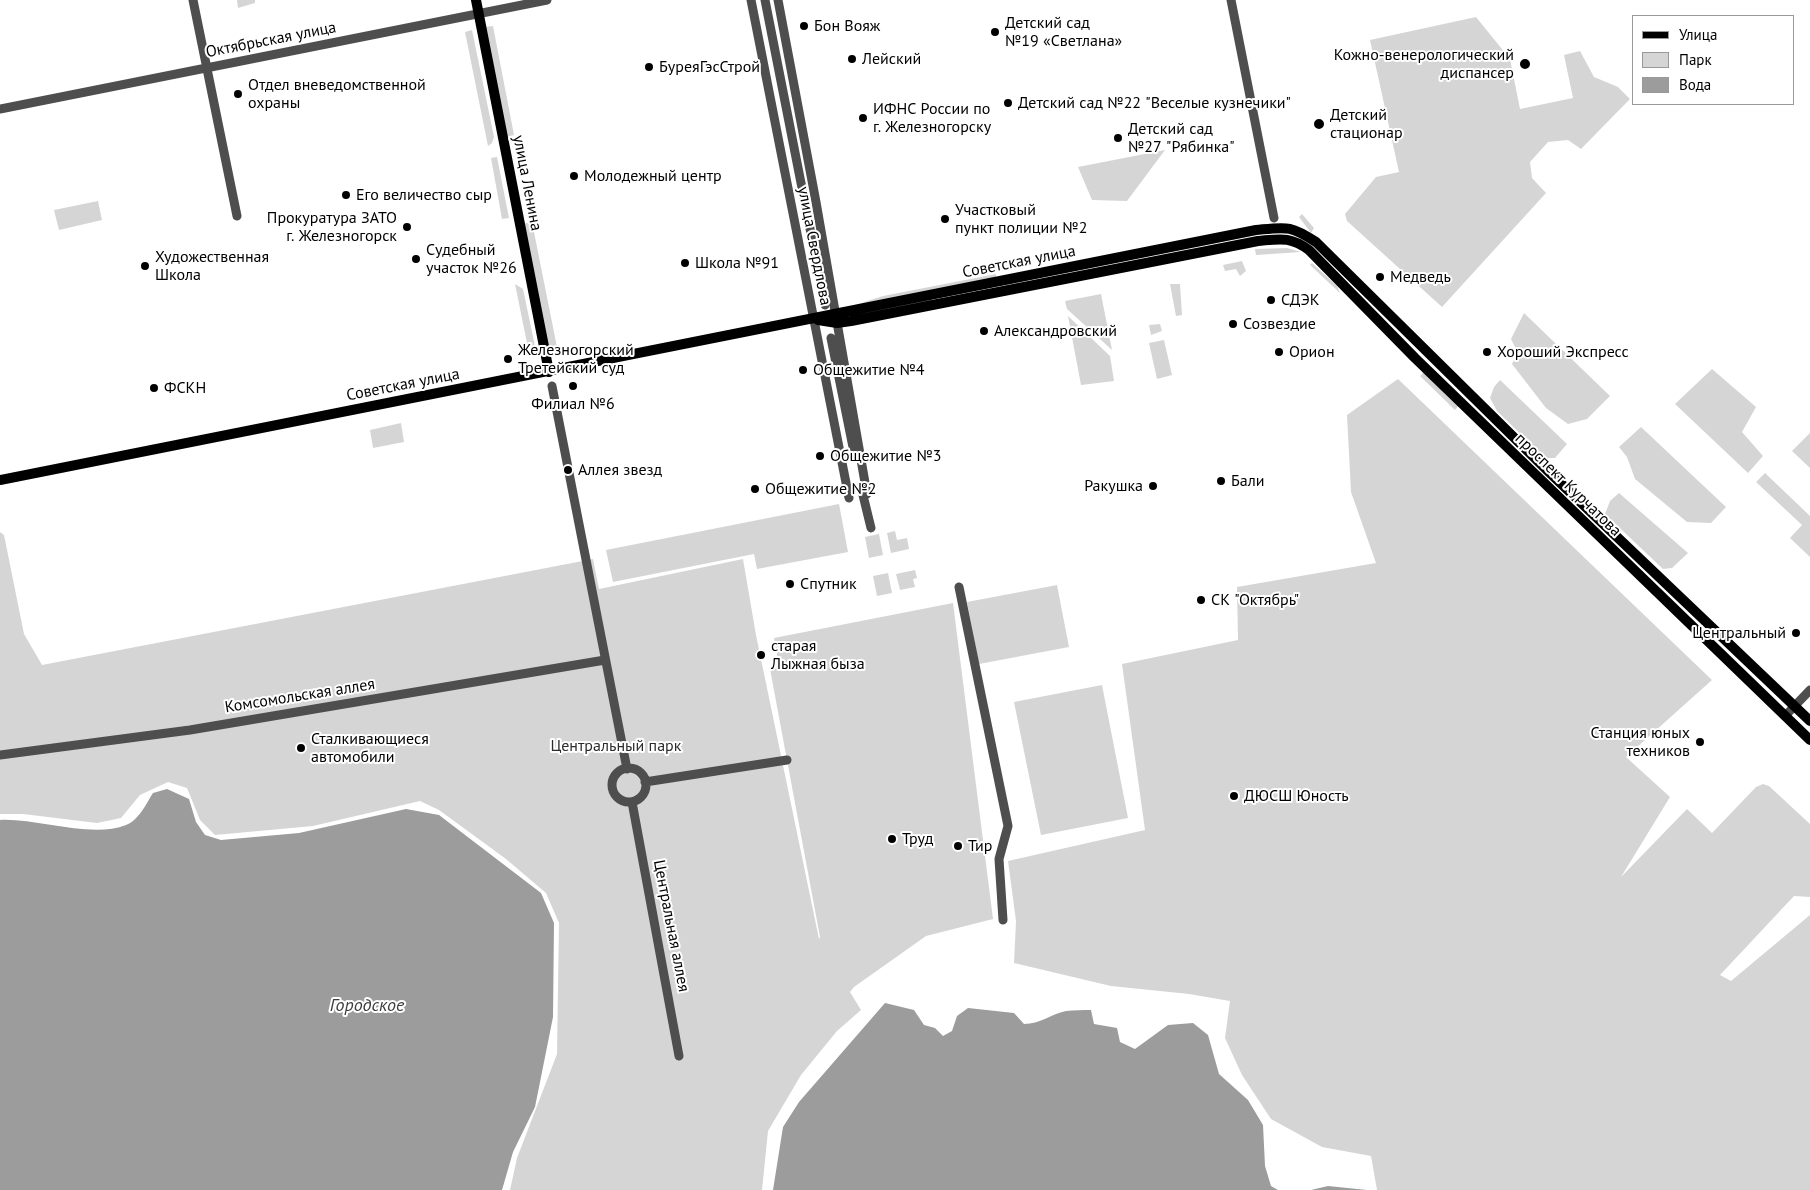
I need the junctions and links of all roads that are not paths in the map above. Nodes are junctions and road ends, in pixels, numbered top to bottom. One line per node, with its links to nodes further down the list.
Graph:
1 (193, 0): 9 (street)
2 (476, 0): 8 (main road, улица Ленина)
3 (547, 0): 8 (street, Октябрьская улица)
4 (751, 0): 19 (street, улица Свердлова)
5 (765, 0): 18 (street)
6 (778, 0): 20 (street, улица Свердлова)
7 (1231, 0): 12 (street)
8 (478, 14): 9 (street, Октябрьская улица); 24 (main road, улица Ленина)
9 (206, 68): 10 (street, Октябрьская улица); 11 (street)
10 (0, 109)
11 (237, 216)
12 (1274, 218)
13 (1296, 225): 14 (main road, Советская улица); 15 (main road); 17 (main road)
14 (1256, 230): 16 (main road); 20 (main road, Советская улица)
15 (1288, 239): 16 (main road, Советская улица); 17 (main road)
16 (1258, 241): 20 (main road, Советская улица)
17 (1313, 246): 22 (main road, проспект Курчатова); 23 (main road, проспект Курчатова)
18 (825, 305)
19 (812, 319): 20 (main road, Советская улица); 24 (main road, Советская улица); 28 (street, улица Свердлова)
20 (836, 319): 27 (street, улица Свердлова)
21 (831, 338): 29 (street)
22 (1424, 348): 23 (main road); 33 (main road, проспект Курчатова)
23 (1415, 358): 34 (main road, проспект Курчатова)
24 (549, 372): 26 (main road, Советская улица)
25 (552, 386): 31 (street)
26 (0, 480)
27 (867, 494)
28 (849, 498)
29 (871, 528)
30 (959, 587): 42 (street)
31 (604, 660): 37 (street, Комсомольская аллея); 39 (street)
32 (1810, 690): 33 (street)
33 (1794, 707): 34 (street); 35 (main road, проспект Курчатова)
34 (1785, 716): 36 (main road, проспект Курчатова)
35 (1810, 721)
36 (1810, 740)
37 (0, 755)
38 (787, 760): 40 (street)
39 (626, 769): 40 (street); 41 (street)
40 (645, 782): 41 (street)
41 (632, 802): 43 (street, Центральная аллея)
42 (1002, 920)
43 (680, 1056)

